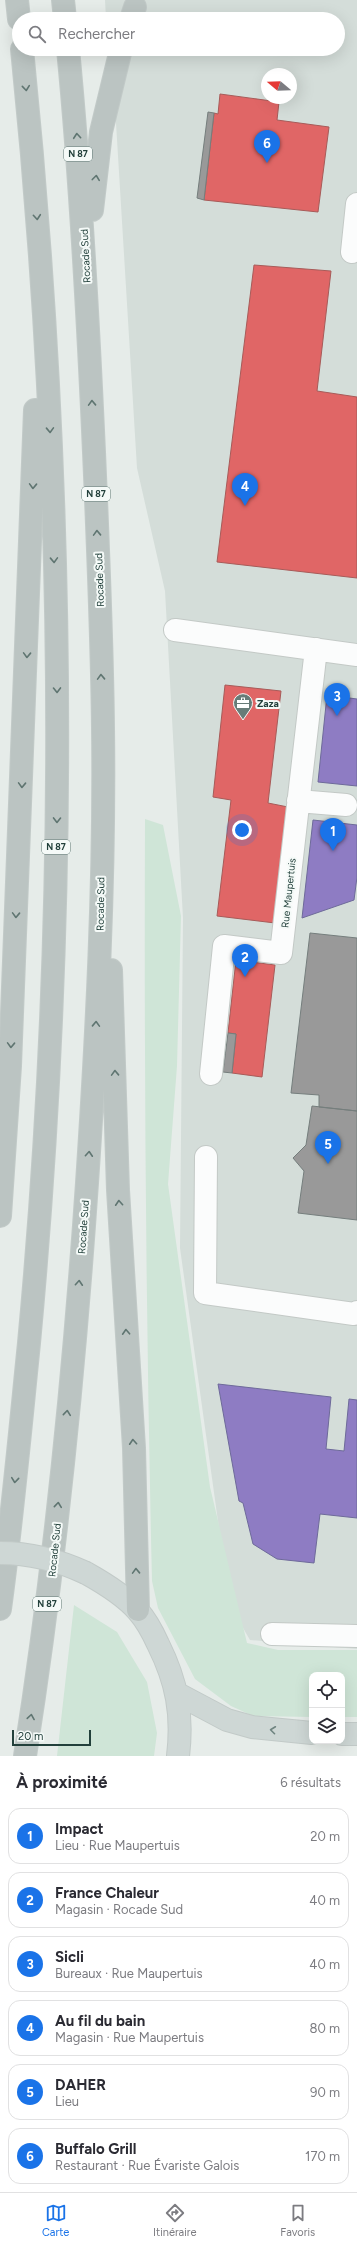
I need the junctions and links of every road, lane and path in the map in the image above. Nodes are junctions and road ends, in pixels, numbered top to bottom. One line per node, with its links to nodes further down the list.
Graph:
1 (17, 0): 3 (highway)
2 (63, 0): 4 (highway)
3 (18, 12)
4 (64, 12)
5 (23, 56): 9 (highway, N 87, one-way to 9)
6 (69, 56): 11 (highway, Rocade Sud / N 87, one-way to 6)
7 (119, 56): 11 (highway, one-way to 7)
8 (357, 204): 10 (street)
9 (40, 251): 20 (highway, one-way to 20); 23 (highway, N 87, one-way to 23)
10 (352, 252)
11 (86, 259): 15 (highway, Rocade Sud / N 87, one-way to 11)
12 (175, 630): 13 (street)
13 (316, 649): 14 (street); 16 (street, Rue Maupertuis)
14 (357, 655)
15 (103, 730): 24 (highway, one-way to 15); 31 (highway, Rocade Sud / N 87, one-way to 15)
16 (298, 801): 17 (street); 18 (street, Rue Maupertuis)
17 (346, 805)
18 (211, 1074)
19 (206, 1157): 21 (street)
20 (0, 1216)
21 (357, 1312)
22 (0, 1553): 24 (main road, bridge)
23 (0, 1609)
24 (138, 1610): 27 (main road)
25 (272, 1634): 26 (street)
26 (357, 1636)
27 (178, 1694): 28 (main road, one-way to 27); 32 (main road)
28 (309, 1733)
29 (345, 1734): 30 (main road)
30 (357, 1734)
31 (25, 1756)
32 (178, 1756)

